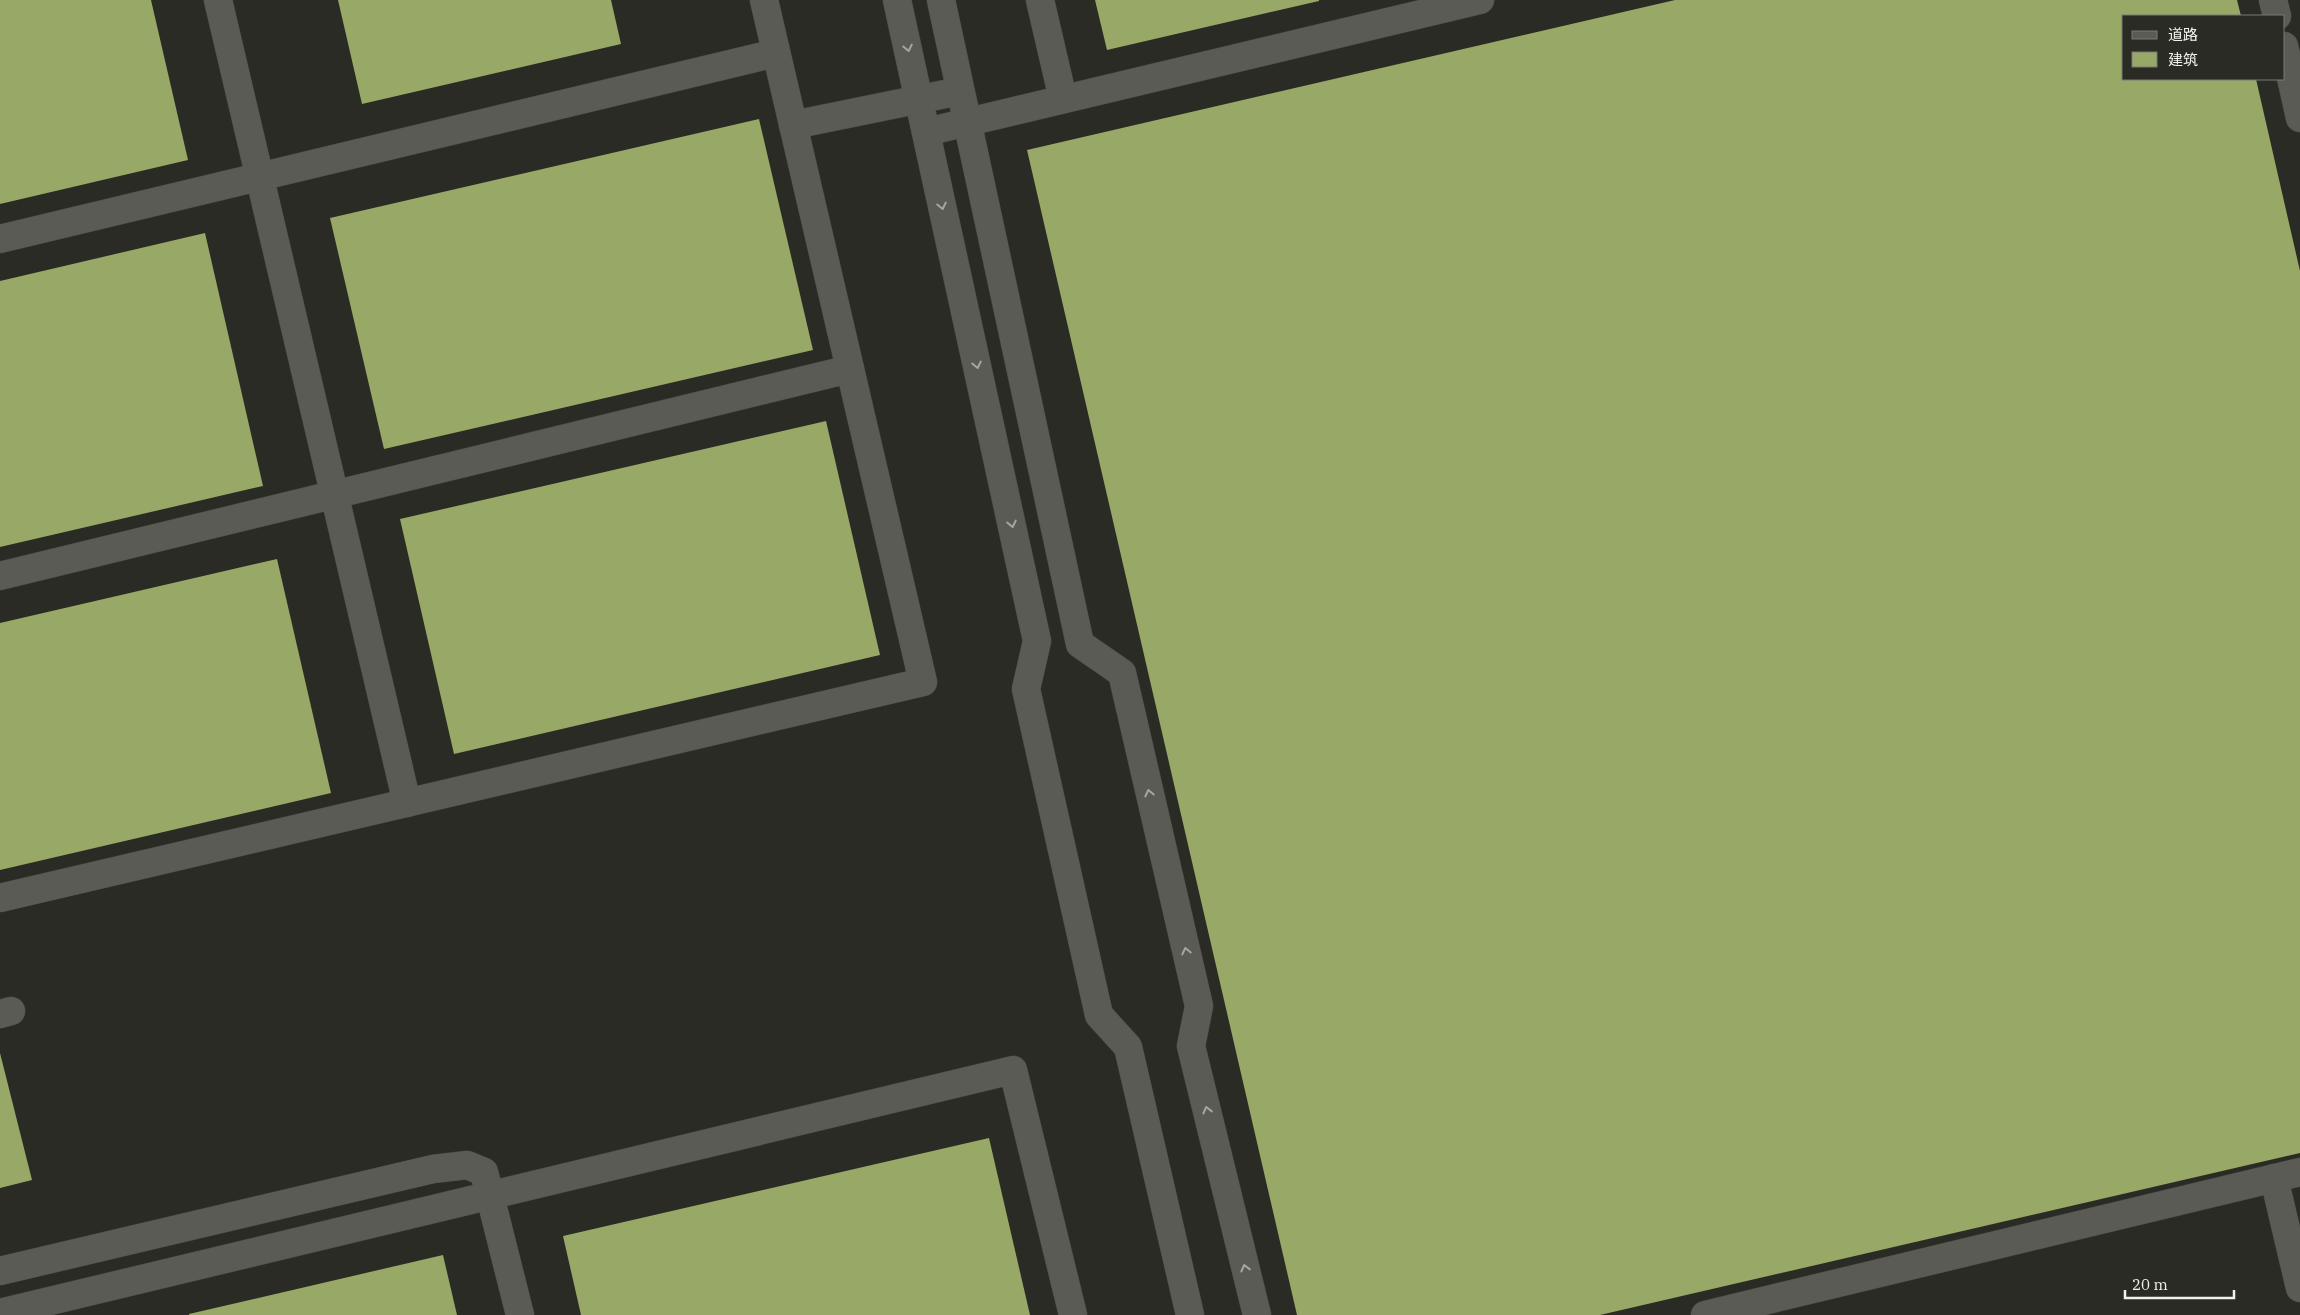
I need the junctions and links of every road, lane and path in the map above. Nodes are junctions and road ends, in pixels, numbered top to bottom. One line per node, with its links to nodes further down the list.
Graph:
1 (218, 0): 18 (lane)
2 (764, 0): 10 (lane)
3 (897, 0): 12 (lane, one-way to 12)
4 (941, 0): 11 (lane)
5 (1040, 0): 13 (lane)
6 (1480, 0): 13 (lane)
7 (2273, 0): 8 (lane)
8 (2277, 15)
9 (2285, 50): 14 (lane)
10 (776, 53): 16 (lane); 18 (lane)
11 (960, 91): 12 (lane); 15 (lane)
12 (919, 99): 16 (lane); 17 (lane)
13 (1063, 99): 15 (lane)
14 (2300, 118)
15 (966, 122): 17 (lane); 34 (lane, one-way to 15)
16 (793, 125): 20 (lane)
17 (926, 132): 33 (lane, one-way to 33)
18 (260, 177): 19 (lane); 21 (lane)
19 (0, 239)
20 (850, 369): 21 (lane); 23 (lane)
21 (335, 494): 22 (lane); 23 (lane)
22 (0, 576)
23 (407, 803): 24 (lane)
24 (0, 898)
25 (2300, 1172): 26 (lane)
26 (2274, 1178): 29 (lane); 35 (lane)
27 (492, 1195): 28 (lane); 30 (lane); 31 (lane); 32 (lane)
28 (0, 1271)
29 (2300, 1288)
30 (0, 1313)
31 (520, 1315)
32 (1073, 1315)
33 (1190, 1315)
34 (1257, 1315)
35 (1705, 1315)

